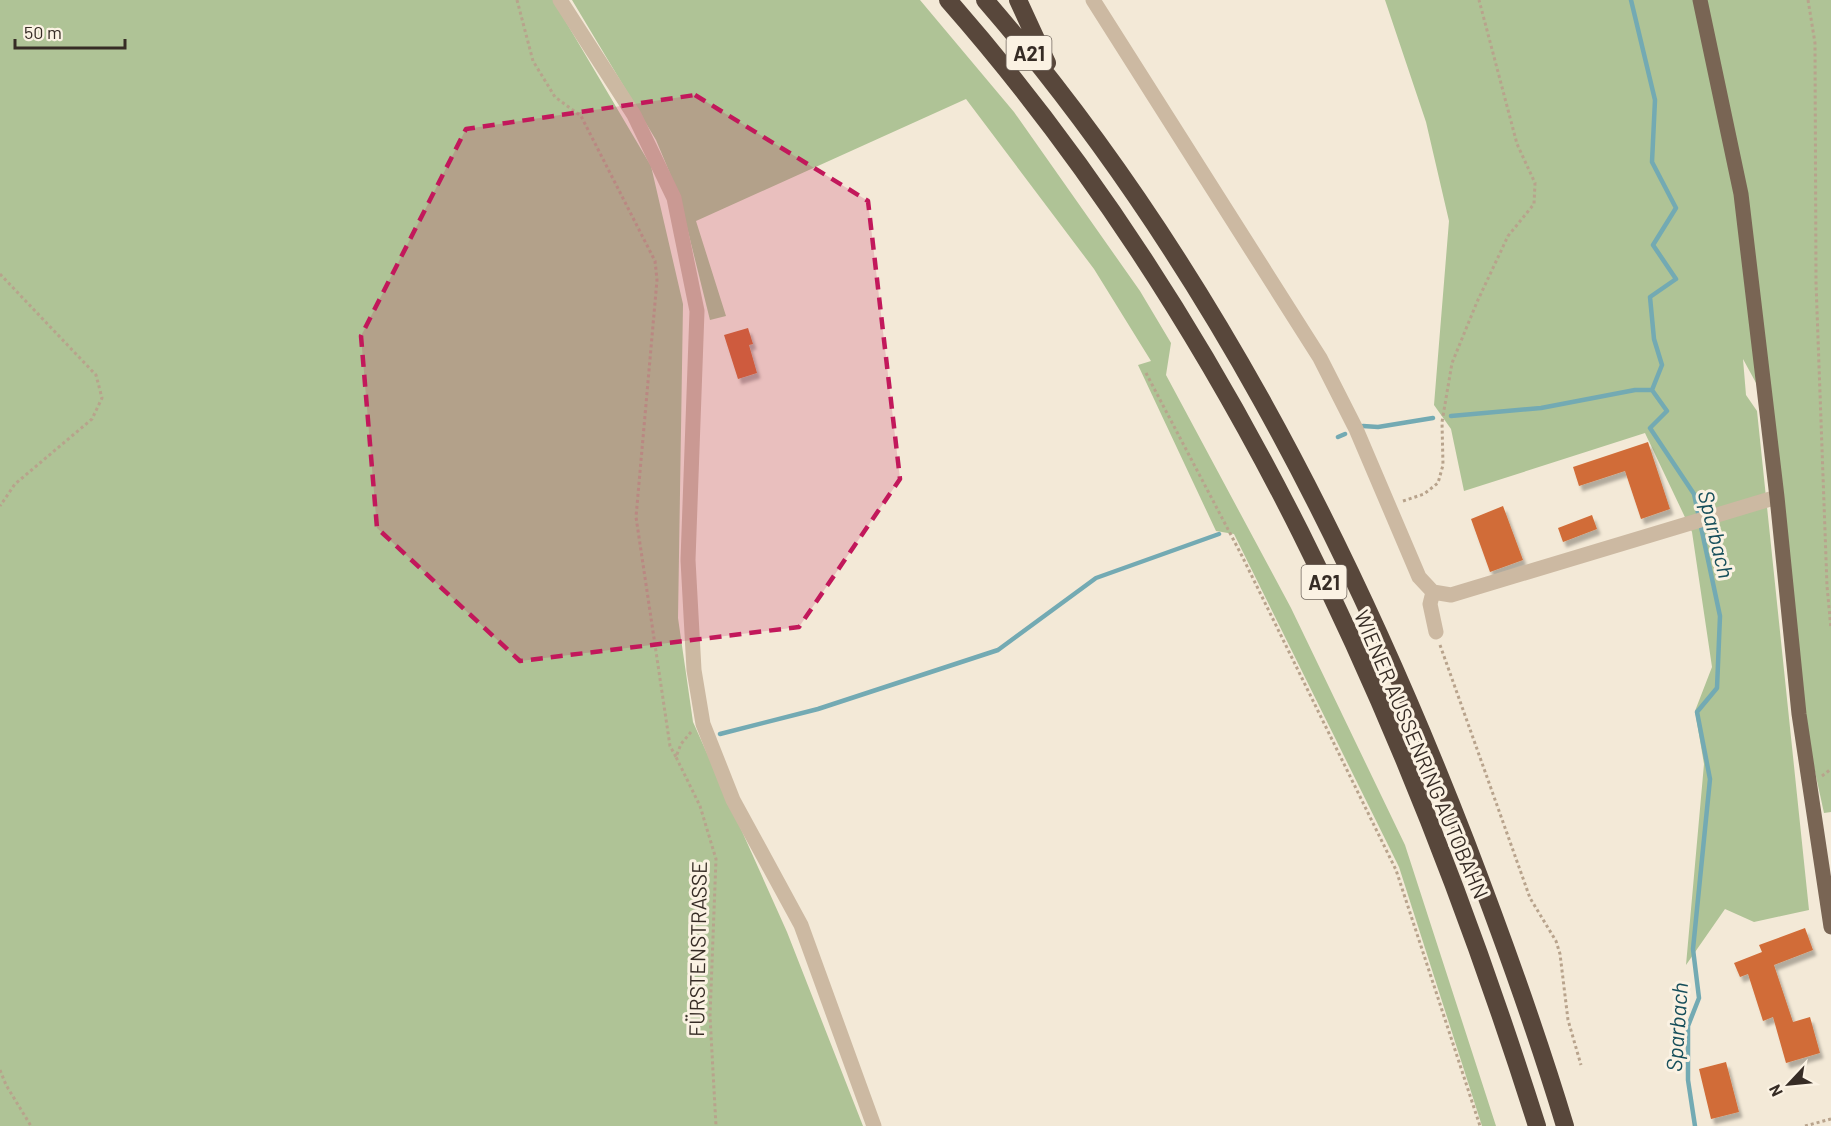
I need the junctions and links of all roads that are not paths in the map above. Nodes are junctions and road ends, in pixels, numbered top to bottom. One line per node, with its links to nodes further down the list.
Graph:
1 (560, 0): 12 (street)
2 (948, 0): 13 (highway, WIENER AUSSENRING AUTOBAHN / A21)
3 (985, 0): 7 (highway, WIENER AUSSENRING AUTOBAHN / A21)
4 (1018, 0): 7 (highway)
5 (1093, 0): 9 (street)
6 (1700, 0): 8 (main road)
7 (1070, 107): 14 (highway, WIENER AUSSENRING AUTOBAHN / A21)
8 (1777, 497): 9 (street); 11 (main road)
9 (1433, 592): 10 (street)
10 (1436, 632)
11 (1831, 927)
12 (874, 1126)
13 (1537, 1126)
14 (1565, 1126)

